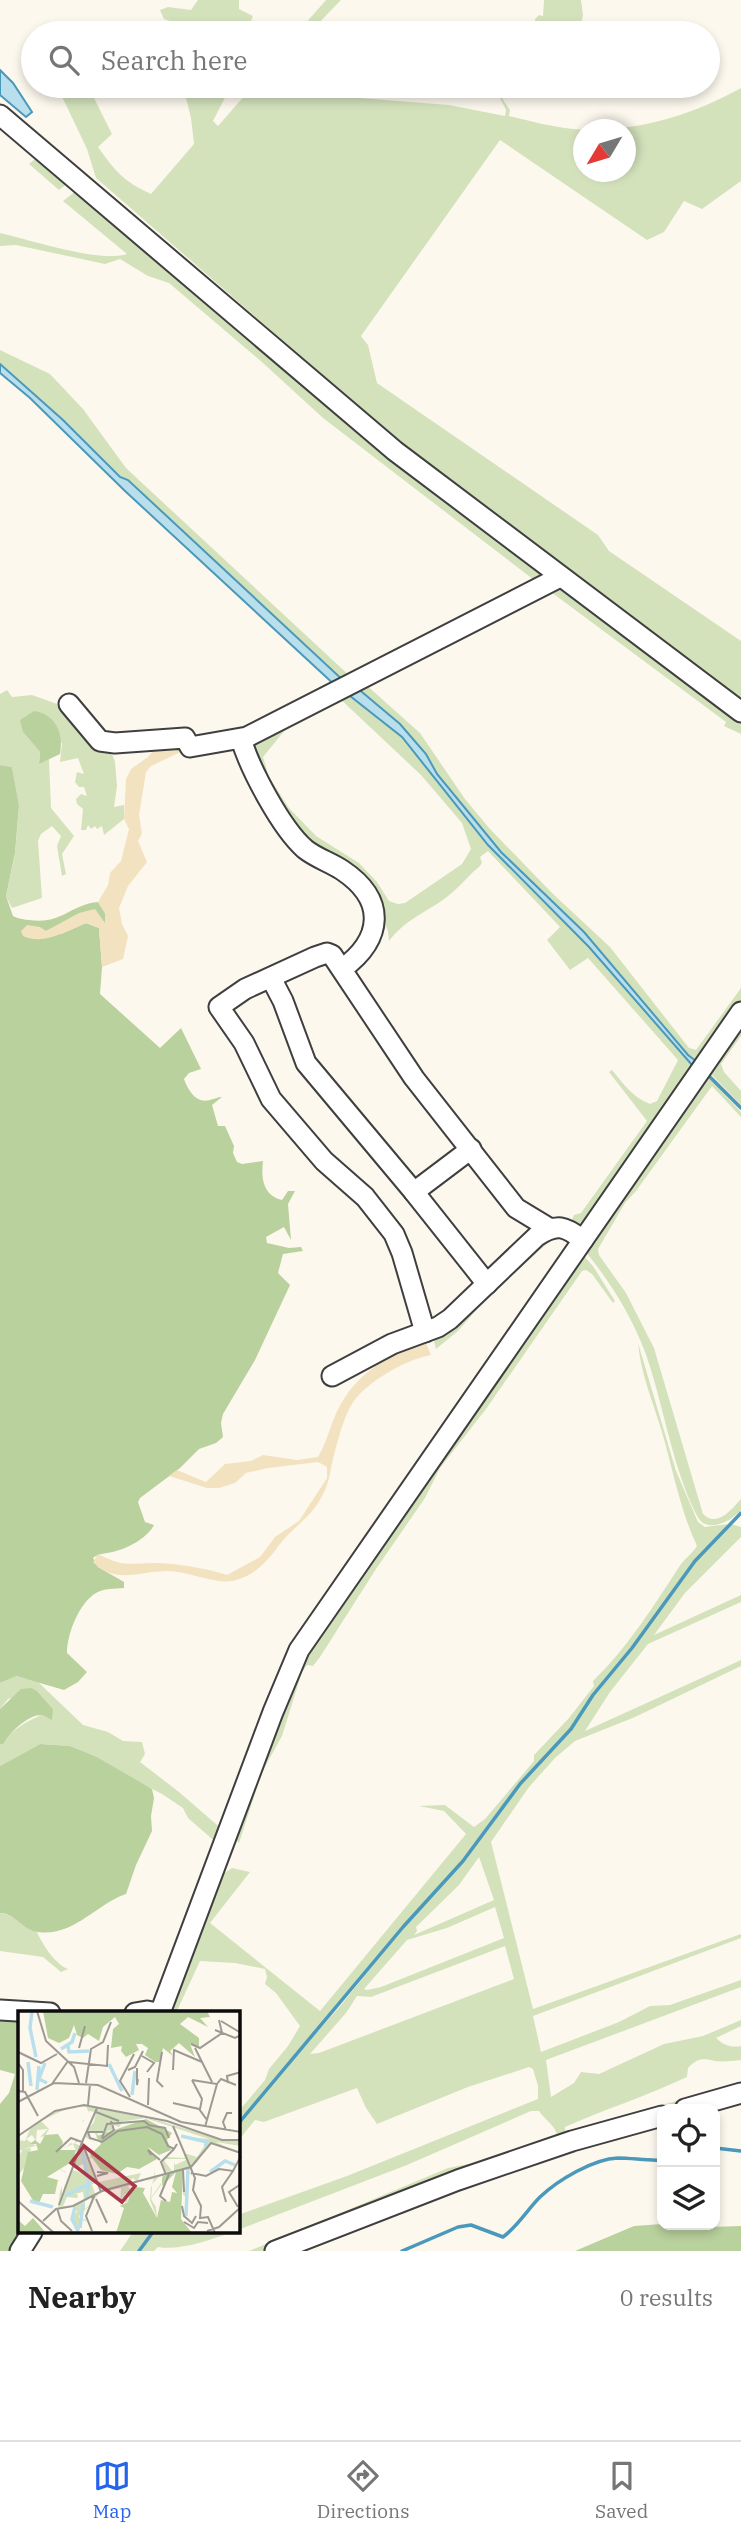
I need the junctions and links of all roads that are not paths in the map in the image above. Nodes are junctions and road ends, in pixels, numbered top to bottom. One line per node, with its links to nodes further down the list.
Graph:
1 (0, 115): 2 (street)
2 (559, 577): 4 (street); 5 (street)
3 (69, 704): 5 (street)
4 (741, 712)
5 (241, 739): 6 (street)
6 (342, 969): 7 (street); 9 (street)
7 (271, 978): 10 (street); 14 (street)
8 (741, 1012): 12 (street)
9 (471, 1149): 10 (street); 11 (street)
10 (414, 1192): 13 (street)
11 (549, 1228): 12 (street); 13 (street)
12 (583, 1240): 18 (street)
13 (487, 1284): 14 (street)
14 (425, 1332): 15 (street)
15 (332, 1376)
16 (0, 2010): 17 (street)
17 (18, 2011)
18 (159, 2011)
19 (741, 2093): 20 (street)
20 (702, 2104)
21 (657, 2117): 24 (street)
22 (31, 2234): 23 (street)
23 (20, 2251)
24 (275, 2251)

